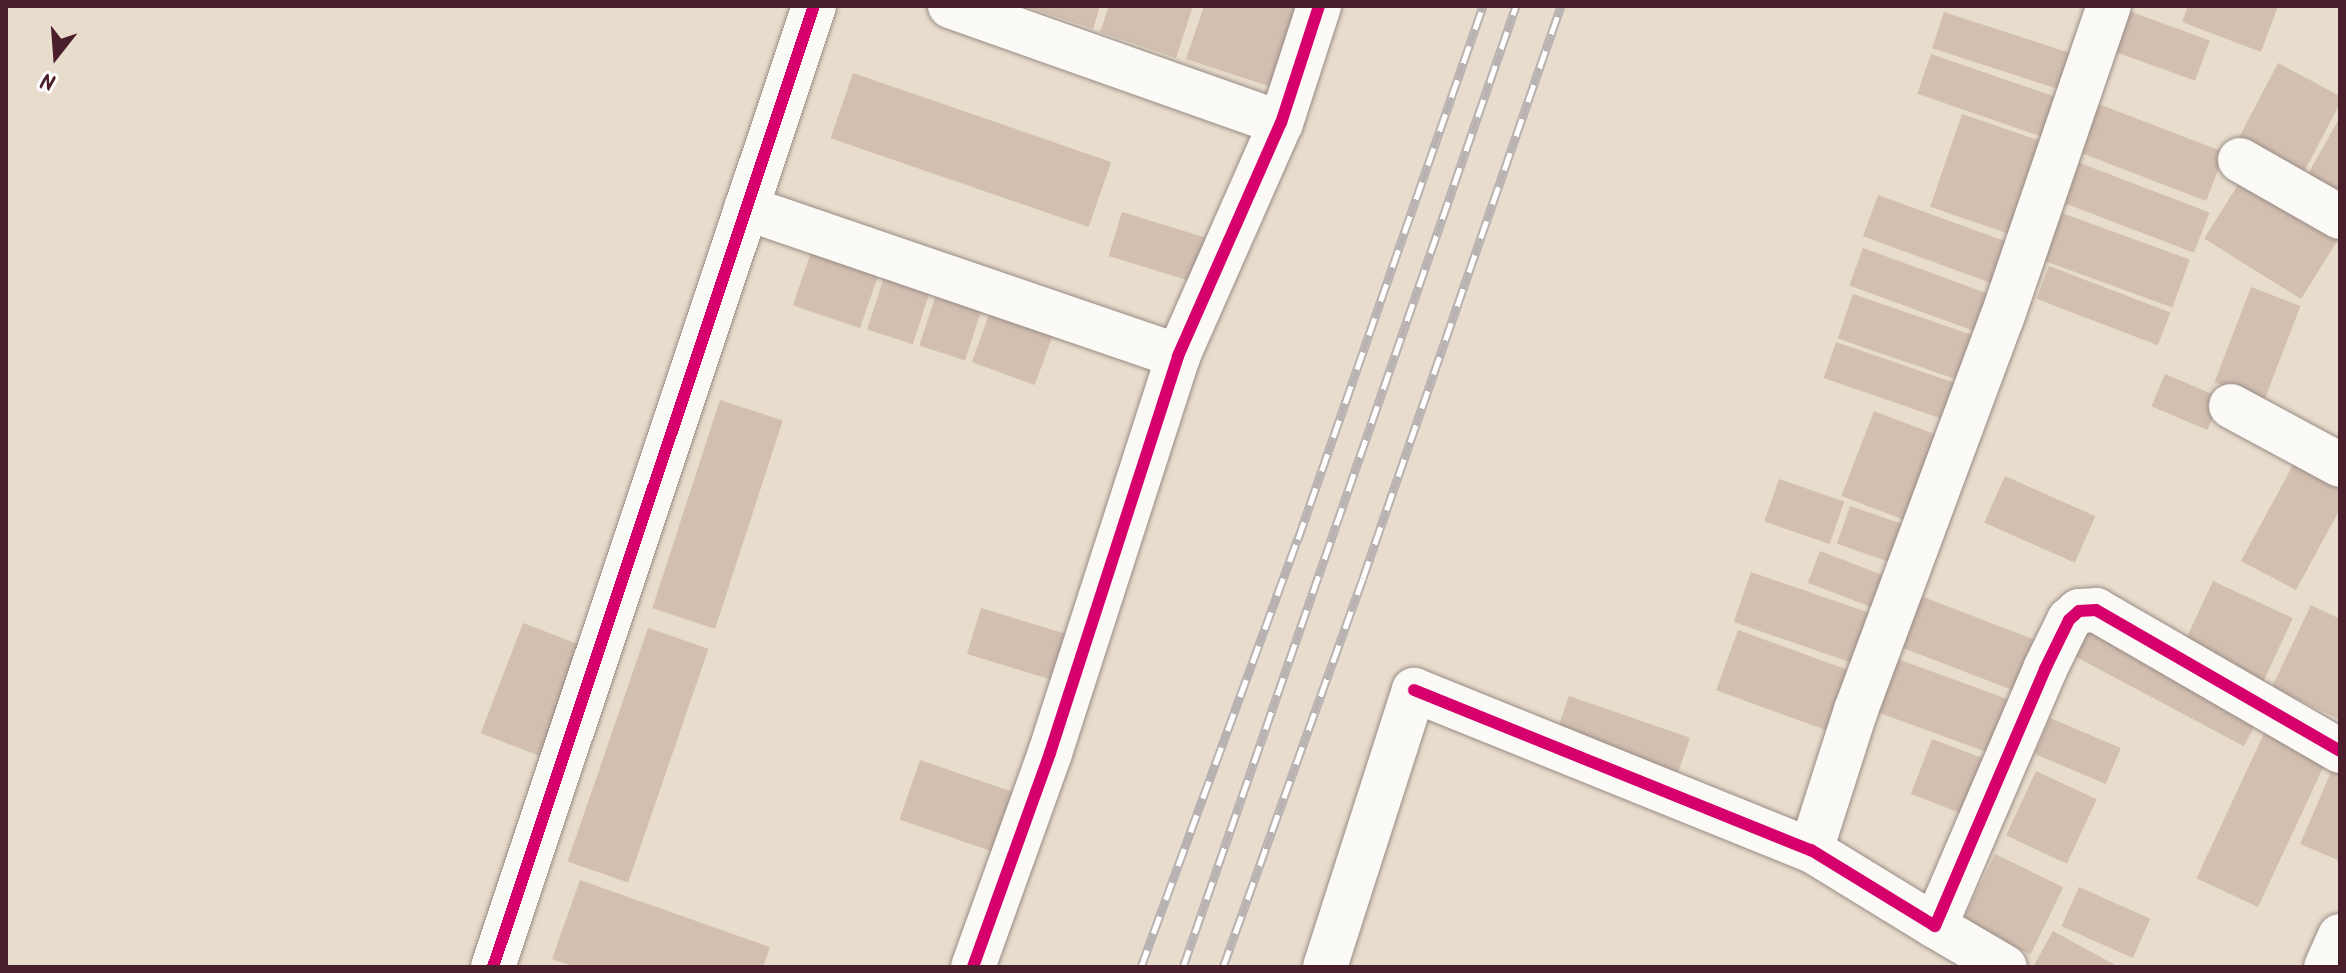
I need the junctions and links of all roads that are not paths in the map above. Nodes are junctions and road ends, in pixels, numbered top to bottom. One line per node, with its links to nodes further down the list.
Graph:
1 (814, 6): 7 (street)
2 (950, 6): 5 (street)
3 (1319, 6): 5 (street)
4 (2109, 6): 13 (street)
5 (1281, 123): 9 (street)
6 (2240, 160): 8 (street)
7 (746, 208): 9 (street); 16 (street)
8 (2340, 217)
9 (1178, 356): 17 (street)
10 (2231, 406): 11 (street)
11 (2340, 465)
12 (2340, 751): 14 (street)
13 (1811, 850): 14 (street); 18 (street)
14 (1935, 926): 19 (street)
15 (2340, 936): 20 (street)
16 (493, 967)
17 (973, 967)
18 (1325, 967)
19 (2005, 967)
20 (2326, 967)

